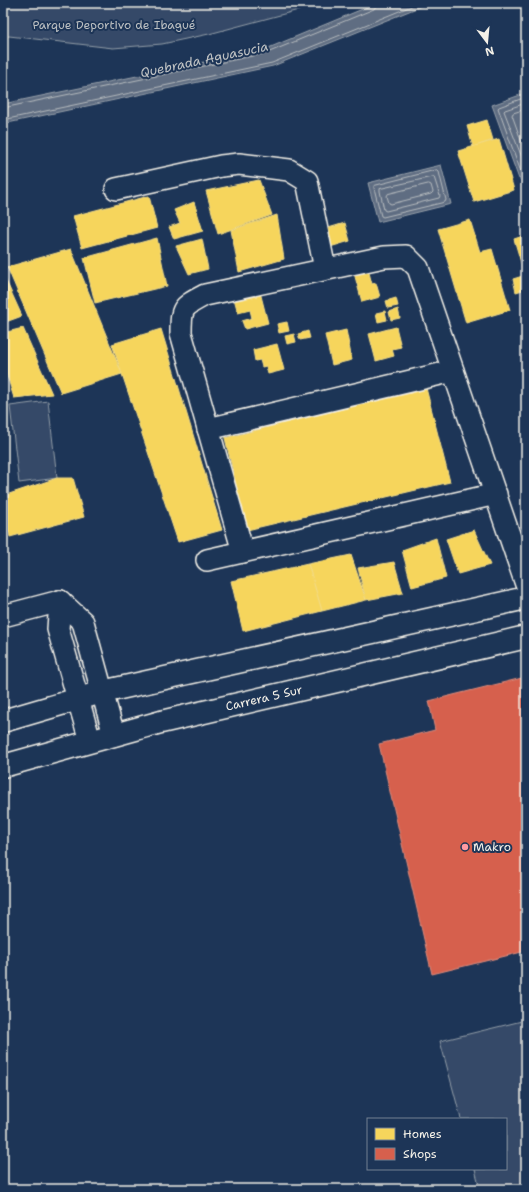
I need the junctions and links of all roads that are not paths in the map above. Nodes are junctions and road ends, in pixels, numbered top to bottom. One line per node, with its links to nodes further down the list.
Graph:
1 (116, 189): 2 (street)
2 (325, 269): 3 (street); 4 (street)
3 (453, 370): 4 (street); 5 (street)
4 (208, 429): 6 (street)
5 (496, 494): 6 (street); 8 (street)
6 (243, 552): 7 (street)
7 (207, 560)
8 (526, 584)
9 (526, 598): 13 (street)
10 (60, 601): 11 (street); 13 (street); 14 (street)
11 (3, 616)
12 (526, 637): 16 (street, Carrera 5 Sur)
13 (102, 692): 14 (street); 16 (street)
14 (78, 699): 15 (street); 17 (street)
15 (3, 721)
16 (114, 735): 17 (street, Carrera 5 Sur)
17 (90, 741): 18 (street, Carrera 5 Sur)
18 (3, 766)

